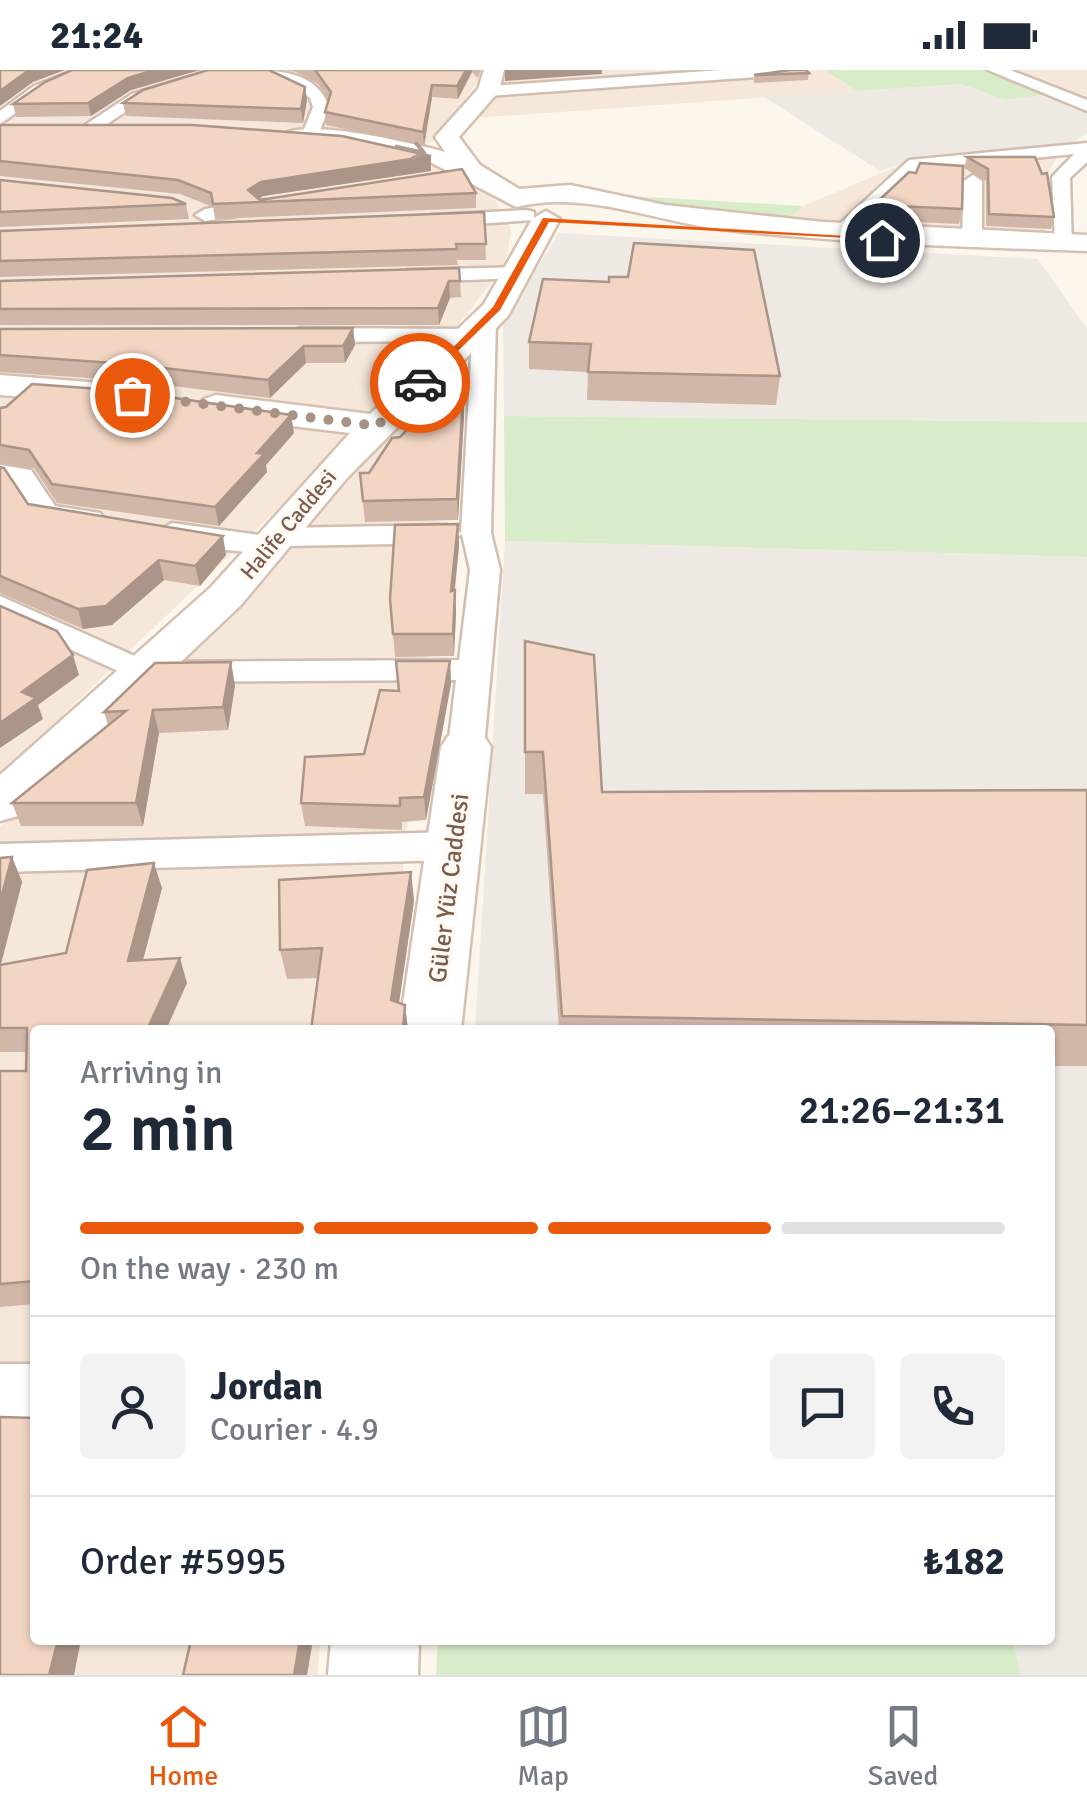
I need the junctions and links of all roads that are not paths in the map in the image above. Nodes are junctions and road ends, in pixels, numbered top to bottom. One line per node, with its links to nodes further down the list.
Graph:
1 (89, 70): 8 (street)
2 (228, 70): 9 (street)
3 (255, 70): 12 (street)
4 (787, 70): 6 (street)
5 (996, 70): 7 (street)
6 (491, 80): 13 (main road)
7 (1087, 106)
8 (5, 126)
9 (78, 129): 10 (main road)
10 (138, 130)
11 (264, 134): 12 (main road)
12 (310, 137): 15 (main road, one-way to 15)
13 (452, 149): 15 (main road); 19 (main road)
14 (1087, 150): 22 (street); 24 (street)
15 (472, 173): 16 (street); 19 (main road)
16 (442, 178)
17 (973, 181): 23 (street)
18 (280, 204): 21 (street)
19 (541, 209): 20 (street); 22 (main road); 22 (main road); 25 (main road, Halife Caddesi)
20 (410, 222)
21 (255, 230)
22 (844, 233): 23 (main road); 24 (main road)
23 (972, 236): 24 (main road)
24 (1076, 252)
25 (518, 273): 26 (street); 27 (main road, Halife Caddesi)
26 (383, 277)
27 (477, 328): 28 (street); 32 (main road, Halife Caddesi); 34 (street)
28 (274, 335)
29 (14, 393): 30 (main road)
30 (132, 395)
31 (189, 402): 32 (main road)
32 (377, 426): 35 (main road, Halife Caddesi)
33 (0, 472): 35 (street)
34 (476, 533): 35 (street); 37 (street)
35 (276, 542): 38 (main road, Halife Caddesi)
36 (0, 606): 38 (street)
37 (474, 670): 38 (street); 39 (street)
38 (143, 672): 40 (main road, Halife Caddesi)
39 (466, 747): 41 (main road, Güler Yüz Caddesi)
40 (0, 804)
41 (454, 846): 42 (street); 43 (main road, Güler Yüz Caddesi)
42 (0, 858)
43 (431, 1025)
44 (0, 1392): 45 (street)
45 (30, 1392)
46 (375, 1645): 47 (main road)
47 (374, 1675)

